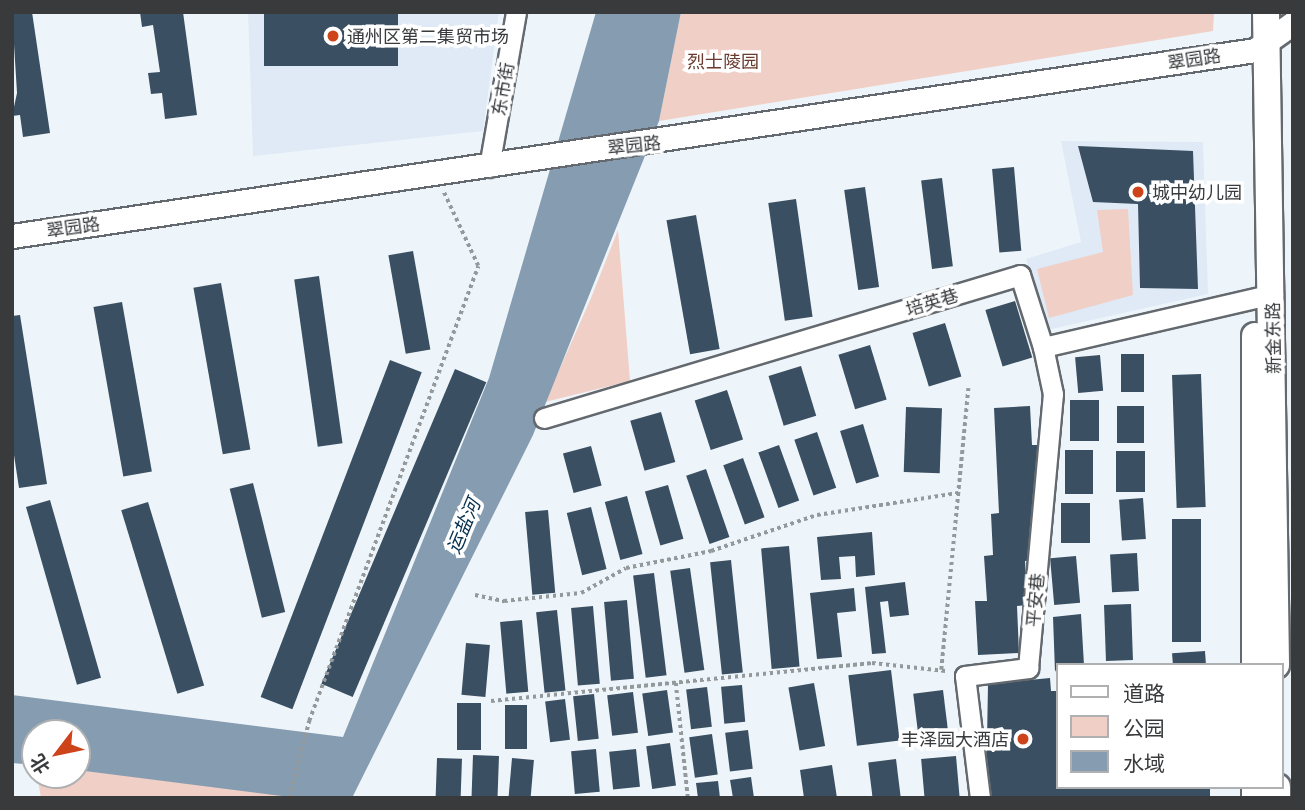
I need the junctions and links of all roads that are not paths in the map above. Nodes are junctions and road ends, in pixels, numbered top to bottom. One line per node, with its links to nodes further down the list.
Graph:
1 (516, 12): 4 (street, 东市街)
2 (1293, 23): 3 (street, 翠园路)
3 (1260, 28): 4 (street, 翠园路); 6 (main road, 新金东路)
4 (489, 167): 5 (street, 翠园路)
5 (12, 236)
6 (1264, 296): 7 (street); 9 (main road, 新金东路); 10 (main road, 新金东路)
7 (1043, 347): 8 (street, 培英巷); 12 (street, 平安巷)
8 (544, 418)
9 (1284, 518): 11 (main road, 新金东路)
10 (1255, 663)
11 (1276, 663)
12 (980, 798)

